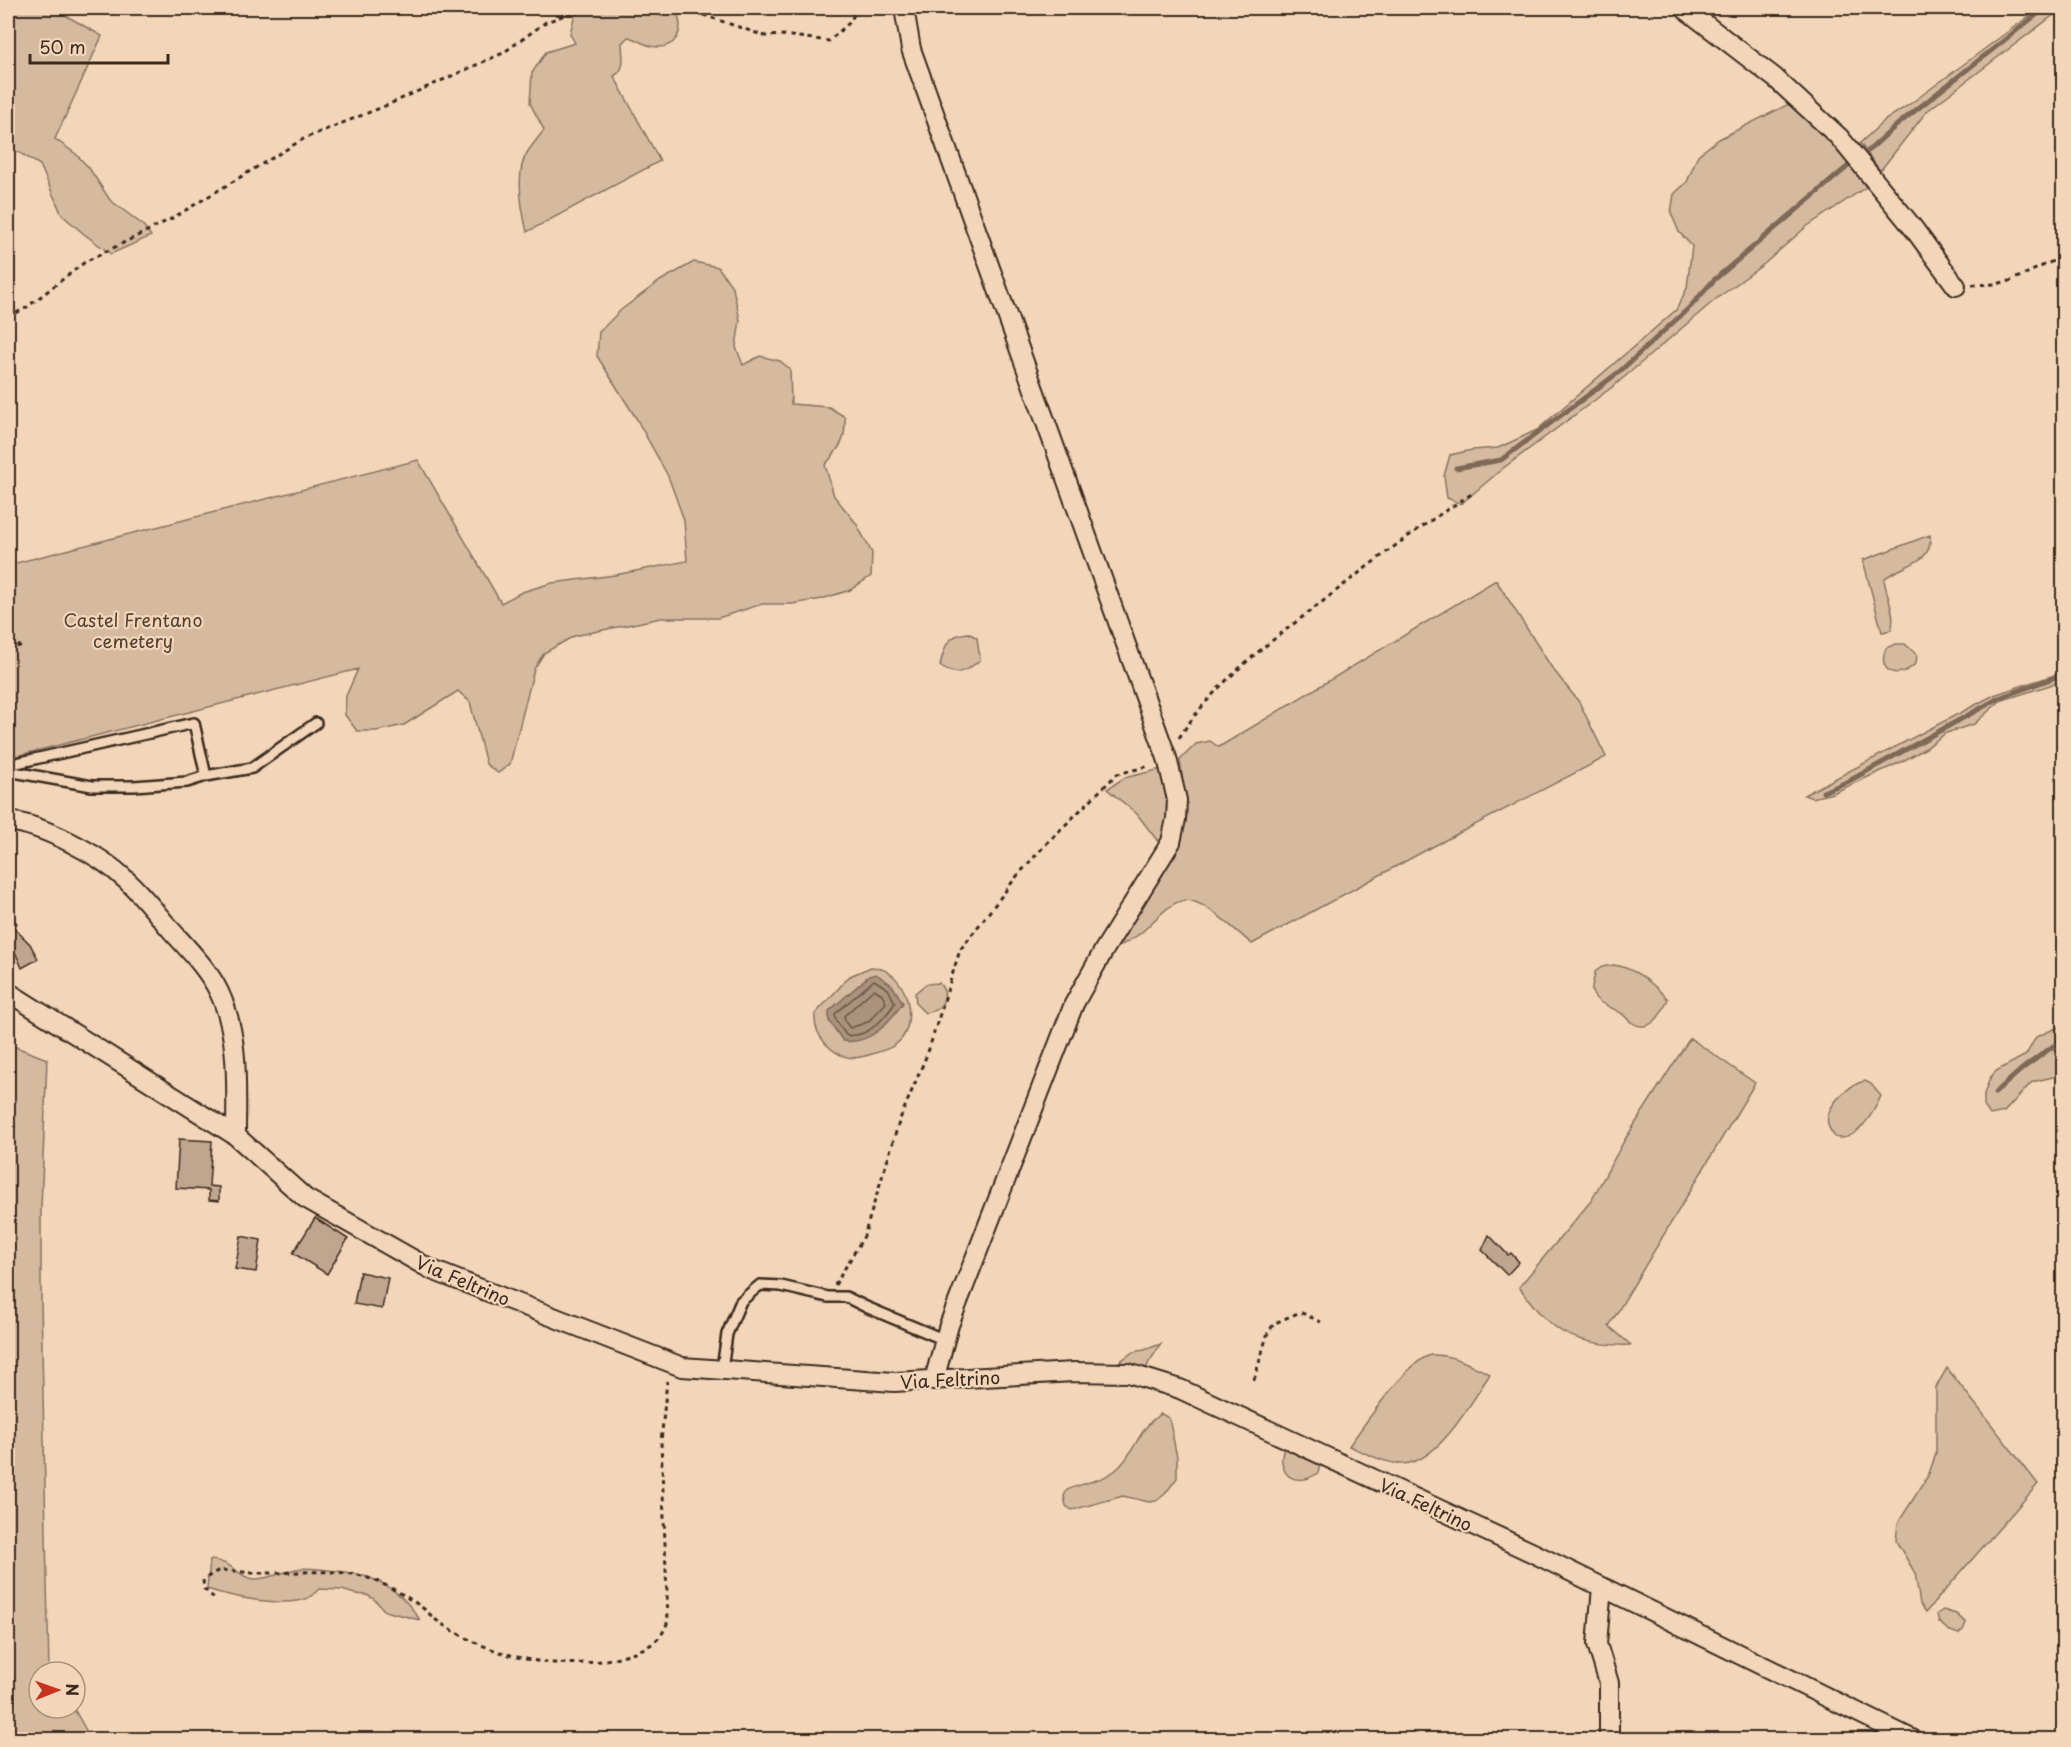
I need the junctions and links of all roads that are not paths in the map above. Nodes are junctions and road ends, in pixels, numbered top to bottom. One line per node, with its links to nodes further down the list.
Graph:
1 (904, 8): 11 (street)
2 (1684, 8): 3 (street)
3 (1956, 286)
4 (316, 723): 7 (lane)
5 (8, 765): 7 (lane)
6 (8, 771): 7 (lane)
7 (206, 776)
8 (8, 820): 10 (street)
9 (8, 992): 10 (street, Via Feltrino)
10 (236, 1136): 12 (street, Via Feltrino)
11 (945, 1340): 12 (lane); 13 (street)
12 (722, 1370): 13 (street, Via Feltrino)
13 (934, 1380): 14 (street, Via Feltrino)
14 (1602, 1587): 15 (street); 16 (street, Via Feltrino)
15 (1609, 1740)
16 (1914, 1740)

